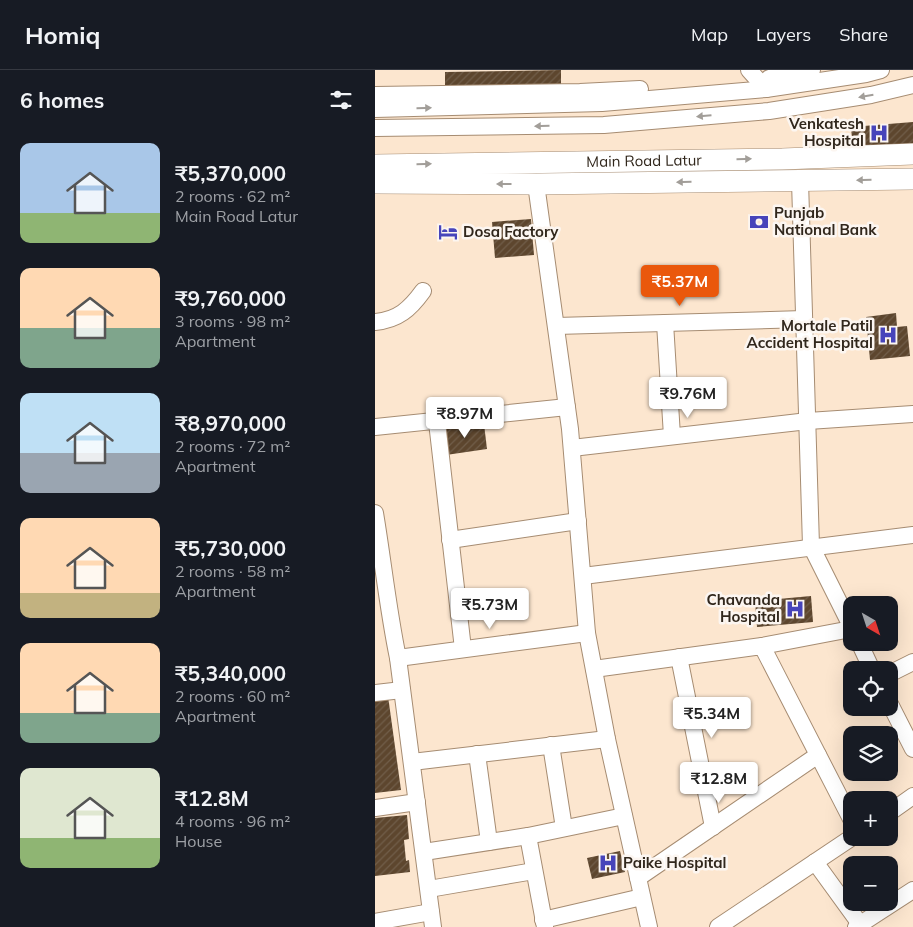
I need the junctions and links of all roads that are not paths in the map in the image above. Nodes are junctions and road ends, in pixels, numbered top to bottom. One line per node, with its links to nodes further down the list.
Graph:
1 (812, 70): 3 (street)
2 (870, 71): 3 (street)
3 (756, 76): 5 (street); 6 (street)
4 (913, 85): 8 (street, one-way to 8)
5 (375, 95)
6 (572, 104): 7 (street, one-way to 6); 8 (street)
7 (375, 109)
8 (571, 125): 9 (street, one-way to 9)
9 (375, 128)
10 (913, 154): 11 (main road, Main Road Latur, one-way to 10)
11 (375, 165)
12 (913, 179): 13 (main road, Main Road Latur, one-way to 13)
13 (800, 181): 15 (main road, Main Road Latur, one-way to 15); 17 (street)
14 (375, 184): 15 (main road, Main Road Latur, one-way to 14)
15 (536, 184): 20 (street)
16 (423, 291): 18 (street)
17 (804, 319): 19 (street); 23 (street)
18 (375, 322)
19 (665, 323): 20 (street); 26 (street)
20 (557, 326): 21 (street)
21 (567, 406): 24 (street); 27 (street)
22 (913, 414): 23 (street)
23 (808, 421): 26 (street); 32 (street)
24 (437, 422): 25 (street); 31 (street)
25 (375, 428)
26 (672, 436): 27 (street)
27 (572, 448): 29 (street)
28 (375, 513): 33 (street)
29 (578, 521): 31 (street); 34 (street)
30 (913, 534): 32 (street)
31 (450, 540): 39 (street)
32 (811, 546): 34 (street); 35 (street)
33 (380, 573): 41 (street)
34 (583, 576): 37 (street)
35 (843, 612)
36 (843, 630): 38 (street)
37 (587, 633): 39 (street); 43 (street)
38 (762, 646): 40 (street); 52 (street)
39 (463, 649): 41 (street)
40 (679, 657): 43 (street); 60 (street)
41 (397, 658): 45 (street)
42 (913, 662): 44 (street)
43 (594, 669): 48 (street)
44 (898, 670)
45 (402, 690): 46 (street); 53 (street)
46 (375, 693)
47 (896, 716): 50 (street)
48 (607, 739): 49 (street); 59 (street)
49 (551, 745): 51 (street); 61 (street)
50 (913, 749)
51 (477, 754): 53 (street); 63 (street)
52 (818, 755): 56 (street); 60 (street)
53 (412, 762): 55 (street)
54 (913, 796): 57 (street)
55 (417, 802): 58 (street); 65 (street)
56 (843, 803)
57 (898, 807)
58 (375, 808)
59 (624, 816): 61 (street); 68 (street)
60 (713, 826): 68 (street)
61 (564, 828): 62 (street)
62 (528, 836): 63 (street); 67 (street)
63 (489, 842): 65 (street)
64 (843, 843): 66 (street)
65 (424, 852): 69 (street)
66 (815, 862): 75 (street); 77 (street)
67 (534, 871): 69 (street); 74 (street)
68 (638, 878): 71 (street)
69 (429, 890): 72 (street)
70 (913, 890): 75 (street)
71 (642, 897): 74 (street); 76 (street)
72 (432, 919): 73 (street)
73 (375, 922)
74 (544, 924)
75 (858, 926)
76 (649, 927)
77 (718, 927)

